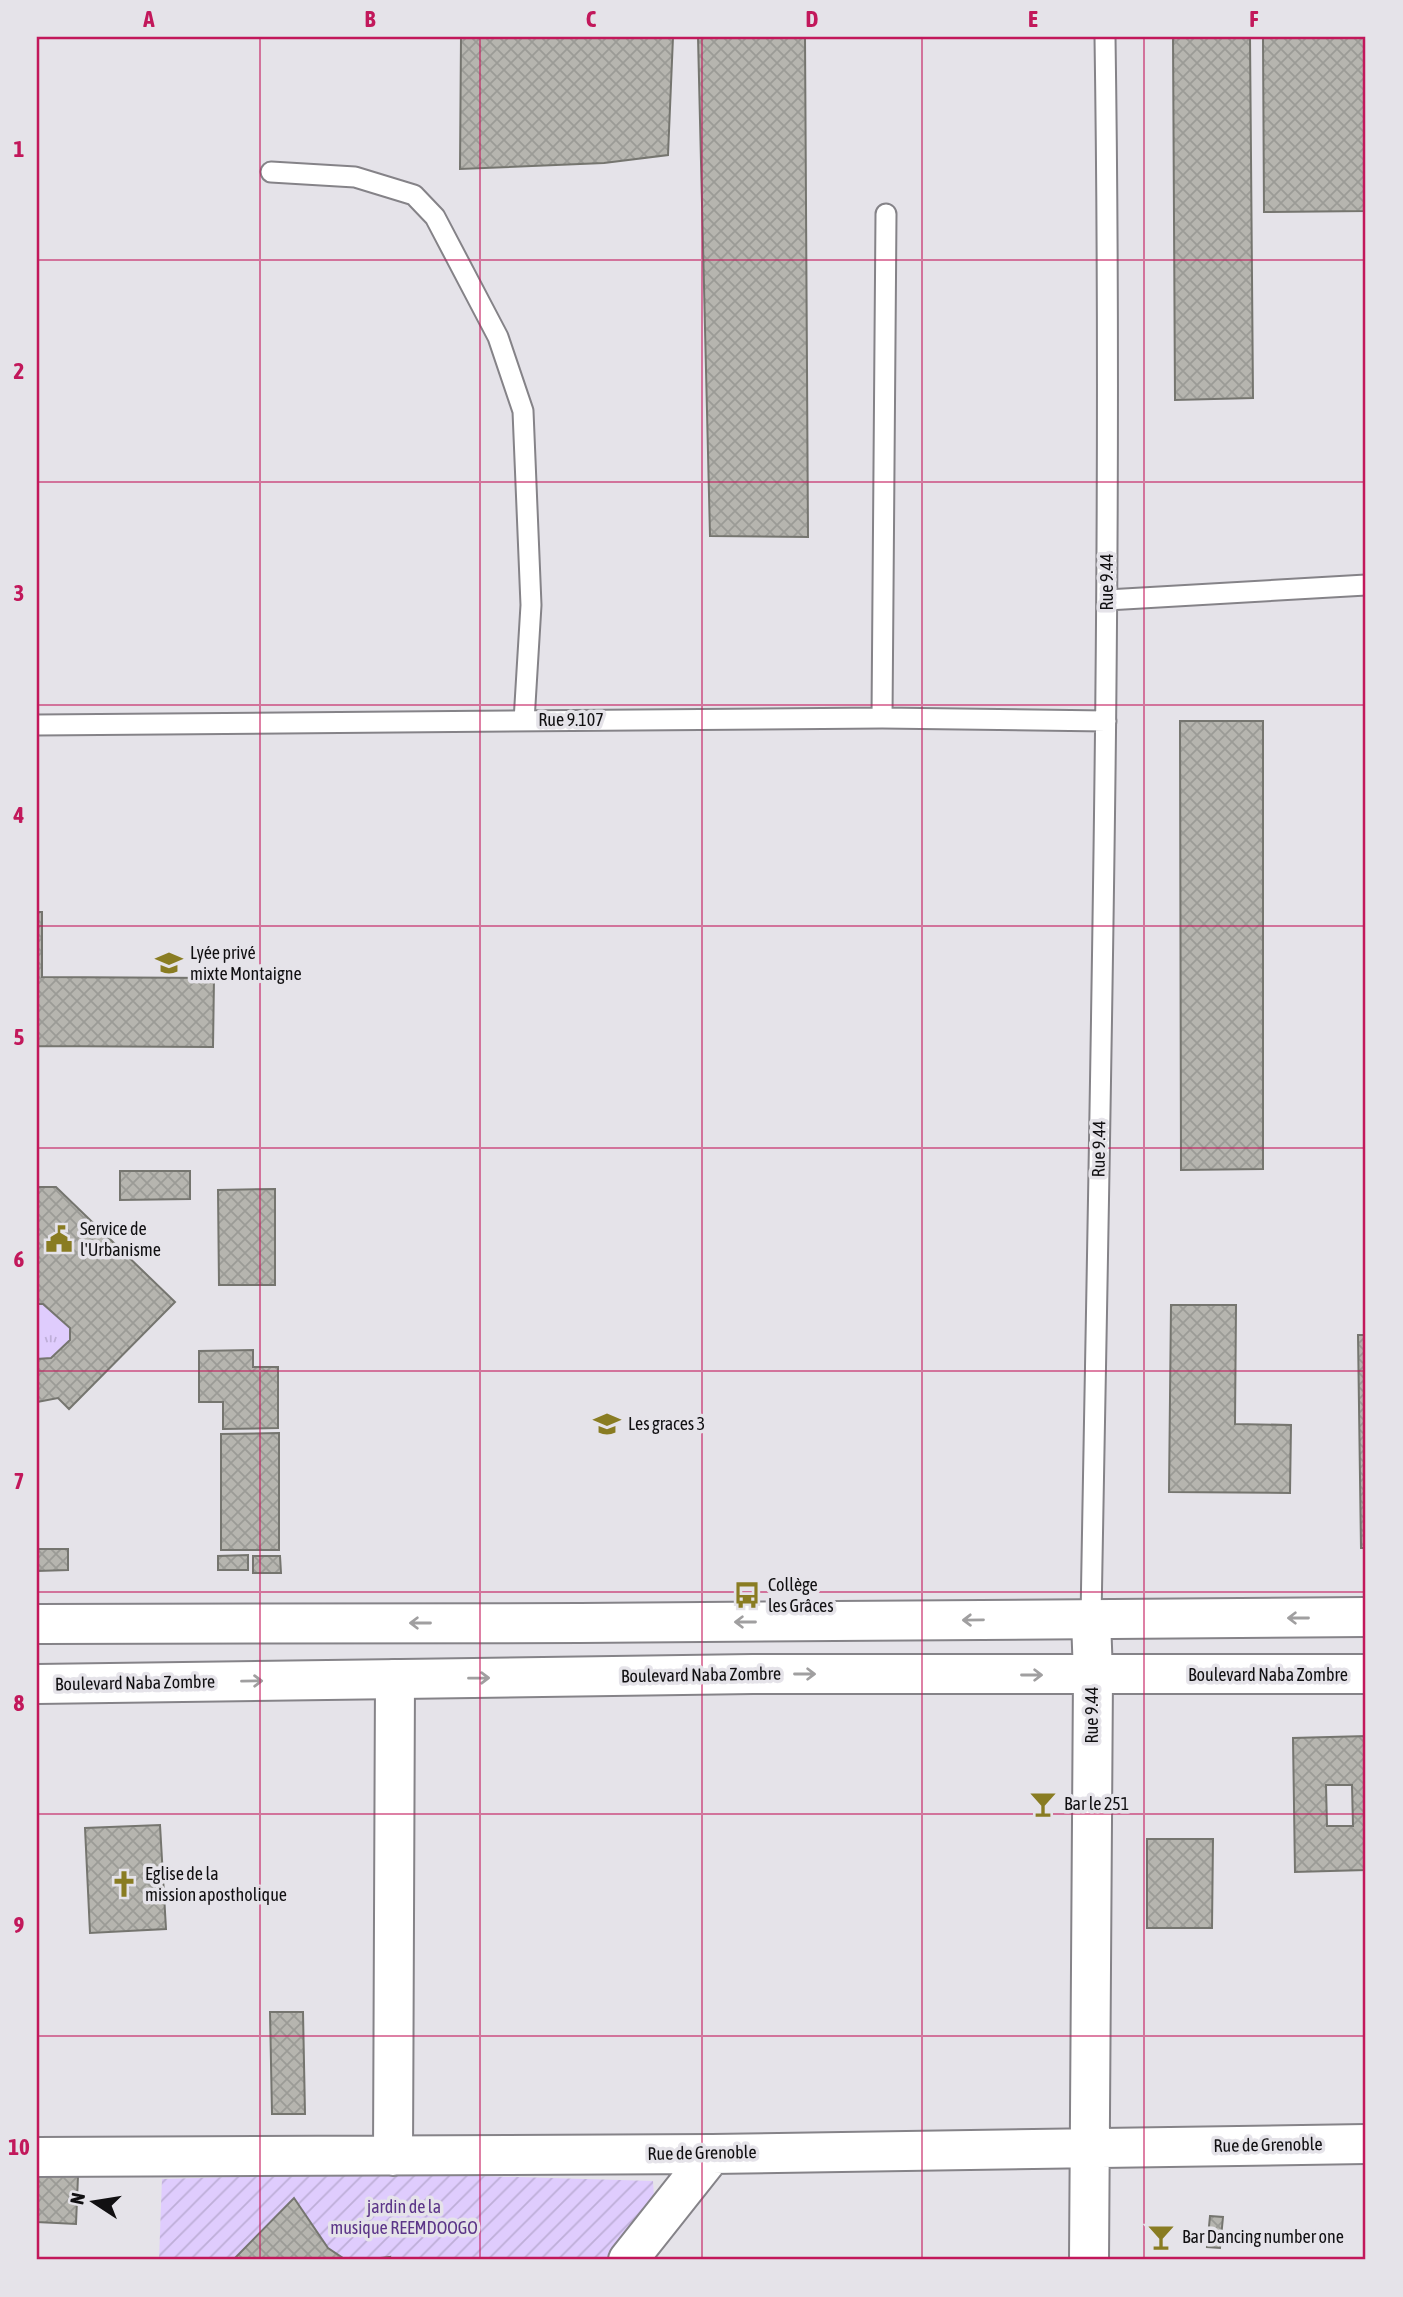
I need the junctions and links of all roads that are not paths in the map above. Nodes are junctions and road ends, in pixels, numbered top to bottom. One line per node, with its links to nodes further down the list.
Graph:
1 (1105, 37): 5 (lane, Rue 9.44)
2 (271, 172): 7 (lane)
3 (886, 214): 6 (lane)
4 (1366, 585): 5 (lane)
5 (1107, 600): 8 (lane, Rue 9.44)
6 (882, 718): 7 (lane, Rue 9.107); 8 (lane, Rue 9.107)
7 (524, 721): 9 (lane, Rue 9.107)
8 (1106, 721): 11 (lane, Rue 9.44)
9 (37, 725)
10 (1366, 1617): 11 (main road, one-way to 11)
11 (1091, 1619): 12 (main road, one-way to 12); 14 (main road, Rue 9.44)
12 (37, 1623)
13 (1366, 1674): 14 (main road, Boulevard Naba Zombre)
14 (1093, 1675): 15 (main road, Boulevard Naba Zombre, one-way to 14); 18 (main road, Rue 9.44)
15 (395, 1679): 16 (main road, Boulevard Naba Zombre, one-way to 15); 20 (main road)
16 (37, 1684)
17 (1366, 2144): 18 (main road, Rue de Grenoble)
18 (1089, 2146): 19 (main road, Rue de Grenoble); 23 (main road, Rue 9.44)
19 (712, 2154): 20 (main road, Rue de Grenoble); 22 (main road)
20 (393, 2156): 21 (main road, Rue de Grenoble)
21 (37, 2157)
22 (628, 2260)
23 (1089, 2260)

